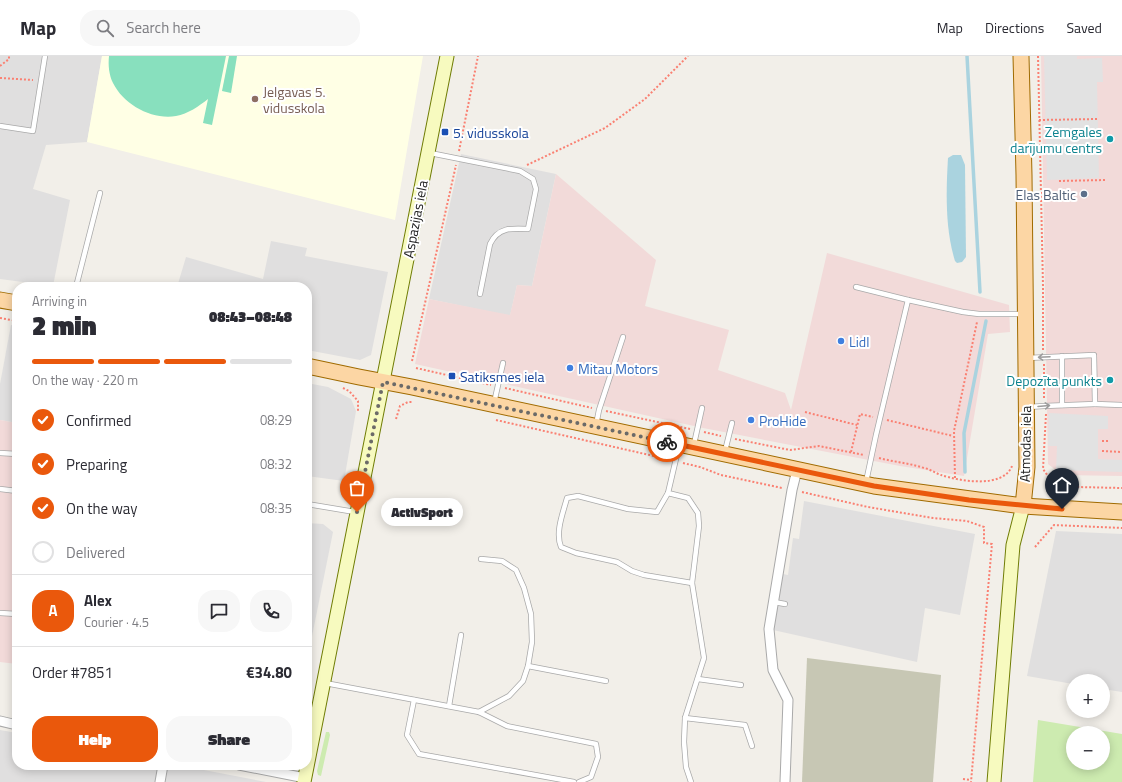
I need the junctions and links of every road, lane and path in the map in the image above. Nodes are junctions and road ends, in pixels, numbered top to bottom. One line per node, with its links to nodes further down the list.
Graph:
1 (9, 56): 8 (path)
2 (45, 56): 10 (lane)
3 (447, 56): 14 (street, Aspazijas iela)
4 (478, 56): 15 (path)
5 (688, 56): 16 (path)
6 (1021, 56): 27 (main road, Atmodas iela)
7 (1038, 56): 12 (path)
8 (0, 66)
9 (0, 78): 10 (path)
10 (41, 80): 13 (lane)
11 (1098, 119): 12 (path)
12 (1039, 120): 33 (path)
13 (0, 126)
14 (428, 152): 15 (lane); 37 (street, Aspazijas iela)
15 (457, 158): 16 (lane); 34 (path)
16 (520, 171): 22 (lane)
17 (1106, 180): 18 (path)
18 (1059, 181)
19 (100, 193): 20 (lane)
20 (77, 282)
21 (856, 287): 24 (lane)
22 (480, 294)
23 (0, 300): 25 (main road)
24 (908, 300): 26 (lane); 49 (lane)
25 (12, 302)
26 (979, 314): 27 (lane); 54 (path)
27 (1026, 314): 32 (main road, Atmodas iela)
28 (0, 318): 29 (path)
29 (12, 320)
30 (623, 337): 53 (lane)
31 (1062, 356): 33 (lane); 40 (lane); 41 (lane)
32 (1026, 358): 33 (lane); 45 (main road, Atmodas iela)
33 (1044, 358): 43 (path)
34 (412, 361)
35 (503, 363): 47 (lane)
36 (312, 367): 37 (main road)
37 (383, 382): 47 (main road); 77 (street)
38 (354, 396): 46 (path)
39 (414, 402): 50 (path)
40 (1095, 404): 41 (lane); 42 (lane)
41 (1062, 405): 43 (lane)
42 (1122, 405)
43 (1044, 406): 45 (lane); 70 (path)
44 (702, 408): 57 (lane)
45 (1026, 408): 76 (main road, Atmodas iela)
46 (358, 412)
47 (493, 412): 53 (main road); 64 (path)
48 (805, 412): 52 (path)
49 (880, 418): 52 (path); 54 (path); 69 (lane)
50 (396, 419)
51 (732, 424): 63 (lane)
52 (857, 425): 59 (path)
53 (596, 427): 57 (main road)
54 (954, 436): 67 (path)
55 (1102, 441): 56 (path)
56 (1109, 441)
57 (686, 446): 63 (main road); 64 (lane)
58 (1102, 451): 60 (path)
59 (851, 452)
60 (1122, 452)
61 (0, 454): 62 (lane)
62 (12, 454)
63 (724, 454): 66 (main road)
64 (676, 461): 73 (path); 74 (lane)
65 (1012, 466): 68 (path)
66 (797, 470): 69 (main road); 73 (street)
67 (955, 478)
68 (971, 481)
69 (866, 484): 76 (main road)
70 (1122, 488)
71 (0, 489): 72 (lane)
72 (12, 490)
73 (792, 490): 83 (street); 106 (path)
74 (668, 493): 82 (lane); 82 (lane)
75 (312, 505): 77 (lane)
76 (1023, 506): 78 (main road); 112 (street, Atmodas iela)
77 (357, 512): 91 (street)
78 (1122, 512)
79 (1122, 528): 80 (path)
80 (1034, 547)
81 (481, 559): 88 (lane)
82 (692, 583): 89 (lane)
83 (774, 602): 84 (lane); 111 (street)
84 (785, 604)
85 (0, 613): 86 (lane)
86 (12, 614)
87 (462, 635): 94 (lane)
88 (528, 666): 90 (lane); 95 (lane)
89 (698, 679): 92 (lane); 96 (lane)
90 (606, 682)
91 (323, 683): 93 (lane); 99 (street)
92 (741, 685)
93 (414, 700): 94 (lane); 108 (lane)
94 (450, 706): 95 (lane)
95 (479, 712): 109 (lane)
96 (685, 718): 100 (lane); 110 (lane)
97 (0, 721): 98 (street)
98 (12, 723)
99 (312, 742)
100 (752, 746)
101 (162, 770): 107 (street)
102 (261, 770): 105 (street)
103 (307, 770): 105 (street)
104 (963, 779): 106 (path)
105 (305, 780)
106 (971, 781)
107 (160, 782)
108 (574, 782)
109 (579, 782)
110 (691, 782)
111 (784, 782)
112 (994, 782)

